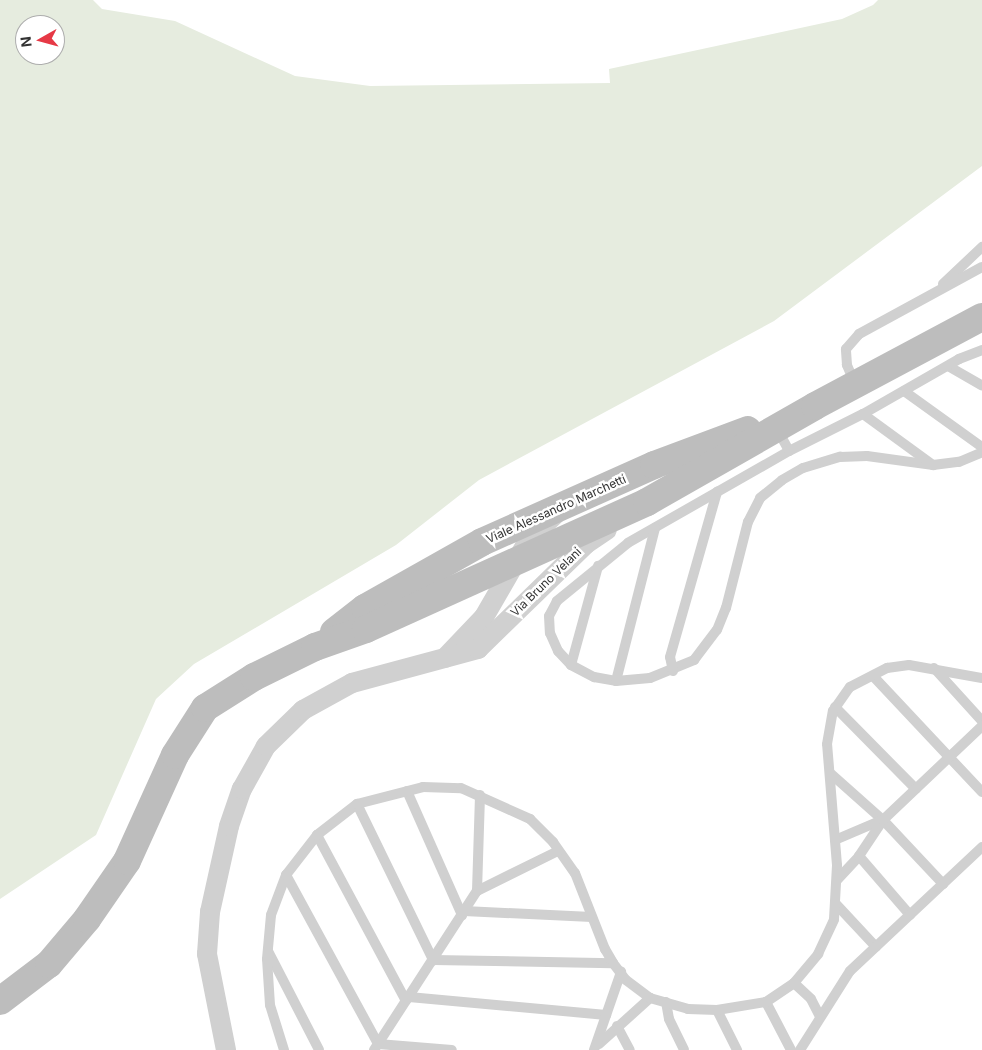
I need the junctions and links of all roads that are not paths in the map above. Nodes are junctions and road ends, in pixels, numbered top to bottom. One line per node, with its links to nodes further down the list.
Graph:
1 (982, 247): 3 (lane)
2 (982, 267): 3 (lane)
3 (932, 294): 7 (lane)
4 (982, 317): 7 (street, Viale Alessandro Marchetti)
5 (982, 350): 6 (lane)
6 (948, 366): 8 (lane); 9 (lane)
7 (856, 384): 10 (street, Viale Alessandro Marchetti)
8 (982, 386)
9 (904, 391): 11 (lane); 13 (lane)
10 (815, 406): 12 (street, Viale Alessandro Marchetti); 18 (street, Viale Alessandro Marchetti)
11 (863, 414): 12 (lane); 15 (lane)
12 (783, 440): 16 (lane); 17 (street, Viale Alessandro Marchetti)
13 (982, 447)
14 (982, 452): 15 (lane)
15 (934, 466): 26 (lane)
16 (717, 492): 19 (lane); 26 (lane)
17 (648, 502): 20 (street, Viale Alessandro Marchetti); 23 (street, Via Bruno Velani)
18 (563, 506): 20 (street, Via Bruno Velani); 22 (street, Viale Alessandro Marchetti)
19 (655, 528): 21 (lane); 29 (lane)
20 (517, 560): 22 (street, Viale Alessandro Marchetti); 23 (street, Via Bruno Velani)
21 (598, 566): 24 (lane); 24 (lane)
22 (315, 647): 62 (street, Viale Alessandro Marchetti)
23 (446, 658): 70 (street, Via Bruno Velani)
24 (571, 665): 29 (lane)
25 (934, 668): 27 (lane); 28 (lane); 31 (lane)
26 (673, 671): 29 (lane)
27 (872, 676): 30 (lane); 33 (lane)
28 (982, 678)
29 (616, 681)
30 (835, 707): 34 (lane); 35 (lane)
31 (982, 721)
32 (982, 726): 33 (lane)
33 (950, 758): 35 (lane); 37 (lane)
34 (830, 773): 40 (lane); 42 (lane)
35 (916, 789): 40 (lane)
36 (407, 790): 38 (lane); 39 (lane); 51 (lane)
37 (982, 792)
38 (480, 795): 44 (lane); 49 (lane)
39 (357, 804): 41 (lane); 56 (lane)
40 (883, 820): 42 (lane); 45 (lane); 48 (lane)
41 (317, 835): 46 (lane); 61 (lane)
42 (836, 840): 47 (lane)
43 (982, 847): 48 (lane)
44 (558, 851): 49 (lane); 53 (lane)
45 (859, 856): 47 (lane); 52 (lane)
46 (286, 875): 55 (lane); 69 (lane)
47 (837, 880): 50 (lane)
48 (943, 884): 52 (lane)
49 (477, 891): 51 (lane)
50 (835, 903): 54 (lane); 59 (lane)
51 (463, 913): 53 (lane); 56 (lane)
52 (910, 915): 54 (lane)
53 (592, 917): 57 (lane)
54 (876, 947): 67 (lane)
55 (268, 950): 71 (lane); 72 (lane)
56 (433, 960): 57 (lane); 61 (lane)
57 (613, 963): 58 (lane)
58 (620, 972): 60 (lane); 66 (lane)
59 (794, 983): 64 (lane); 67 (lane)
60 (650, 998): 63 (lane); 68 (lane)
61 (407, 999): 66 (lane); 69 (lane)
62 (0, 1001)
63 (666, 1002): 65 (lane); 76 (lane)
64 (766, 1002): 65 (lane); 78 (lane)
65 (717, 1010): 77 (lane)
66 (606, 1015): 74 (lane)
67 (820, 1018): 79 (lane)
68 (617, 1026): 74 (lane); 75 (lane)
69 (376, 1047): 73 (lane)
70 (226, 1050)
71 (284, 1050)
72 (319, 1050)
73 (452, 1050)
74 (595, 1050)
75 (630, 1050)
76 (684, 1050)
77 (737, 1050)
78 (791, 1050)
79 (800, 1050)

